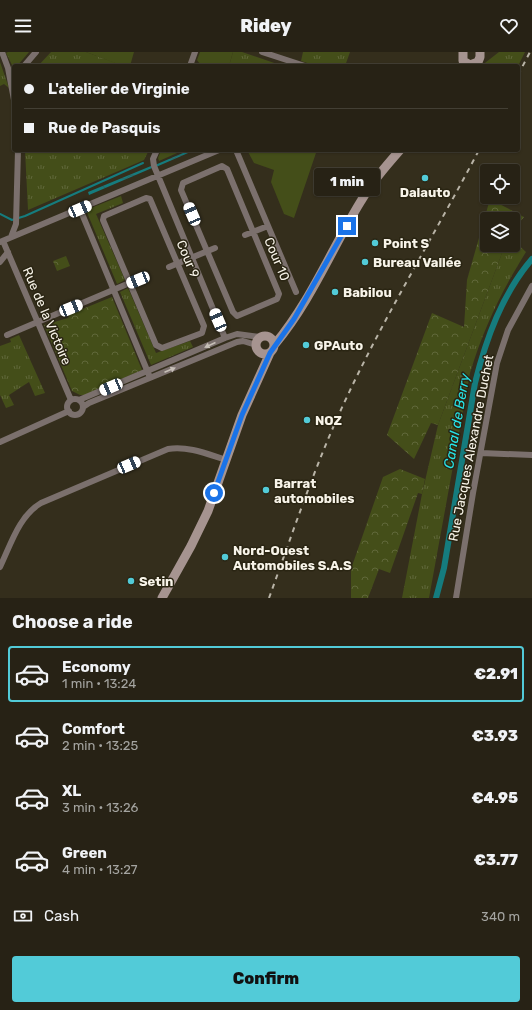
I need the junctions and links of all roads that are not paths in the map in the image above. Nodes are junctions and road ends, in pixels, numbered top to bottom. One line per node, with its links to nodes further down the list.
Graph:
1 (2, 52): 10 (street)
2 (36, 52): 6 (street)
3 (195, 52): 7 (street)
4 (262, 52): 8 (street)
5 (482, 53): 9 (main road)
6 (26, 64)
7 (191, 64)
8 (299, 64)
9 (474, 64)
10 (12, 78)
11 (18, 152): 21 (street)
12 (156, 152): 16 (street)
13 (214, 152): 16 (street)
14 (237, 152): 18 (street)
15 (398, 152): 38 (main road)
16 (157, 176): 17 (street); 26 (street)
17 (80, 209): 21 (street); 33 (street)
18 (268, 226): 19 (street); 34 (street)
19 (253, 231): 20 (street); 24 (street, Cour 10); 24 (street, Cour 10)
20 (245, 235)
21 (11, 237): 22 (street)
22 (1, 242): 25 (street, Rue de la Victoire)
23 (215, 248): 24 (street)
24 (207, 251): 26 (street)
25 (8, 252): 27 (street); 35 (street, Rue de la Victoire)
26 (191, 257): 28 (street); 37 (street)
27 (0, 262)
28 (178, 263): 29 (street); 31 (street, Cour 9); 31 (street, Cour 9)
29 (169, 266)
30 (146, 276): 31 (street)
31 (130, 283): 33 (street)
32 (532, 286): 48 (street, Rue Jacques Alexandre Duchet)
33 (114, 290): 35 (street); 41 (street)
34 (296, 292)
35 (37, 322): 36 (street); 43 (street, Rue de la Victoire)
36 (7, 335)
37 (225, 338): 39 (street); 41 (street, one-way to 41)
38 (272, 340): 39 (main road); 40 (main road)
39 (259, 345): 40 (main road); 41 (street, one-way to 39); 42 (main road)
40 (270, 353): 42 (main road)
41 (149, 375): 44 (street); 45 (street)
42 (259, 380): 50 (main road)
43 (71, 400): 44 (street); 46 (street)
44 (79, 400): 45 (street)
45 (83, 407): 46 (street)
46 (69, 411): 47 (street)
47 (0, 442)
48 (481, 453): 49 (street); 53 (street, Rue Jacques Alexandre Duchet)
49 (532, 455)
50 (226, 460): 51 (street); 52 (main road)
51 (0, 567)
52 (162, 598)
53 (456, 598)

